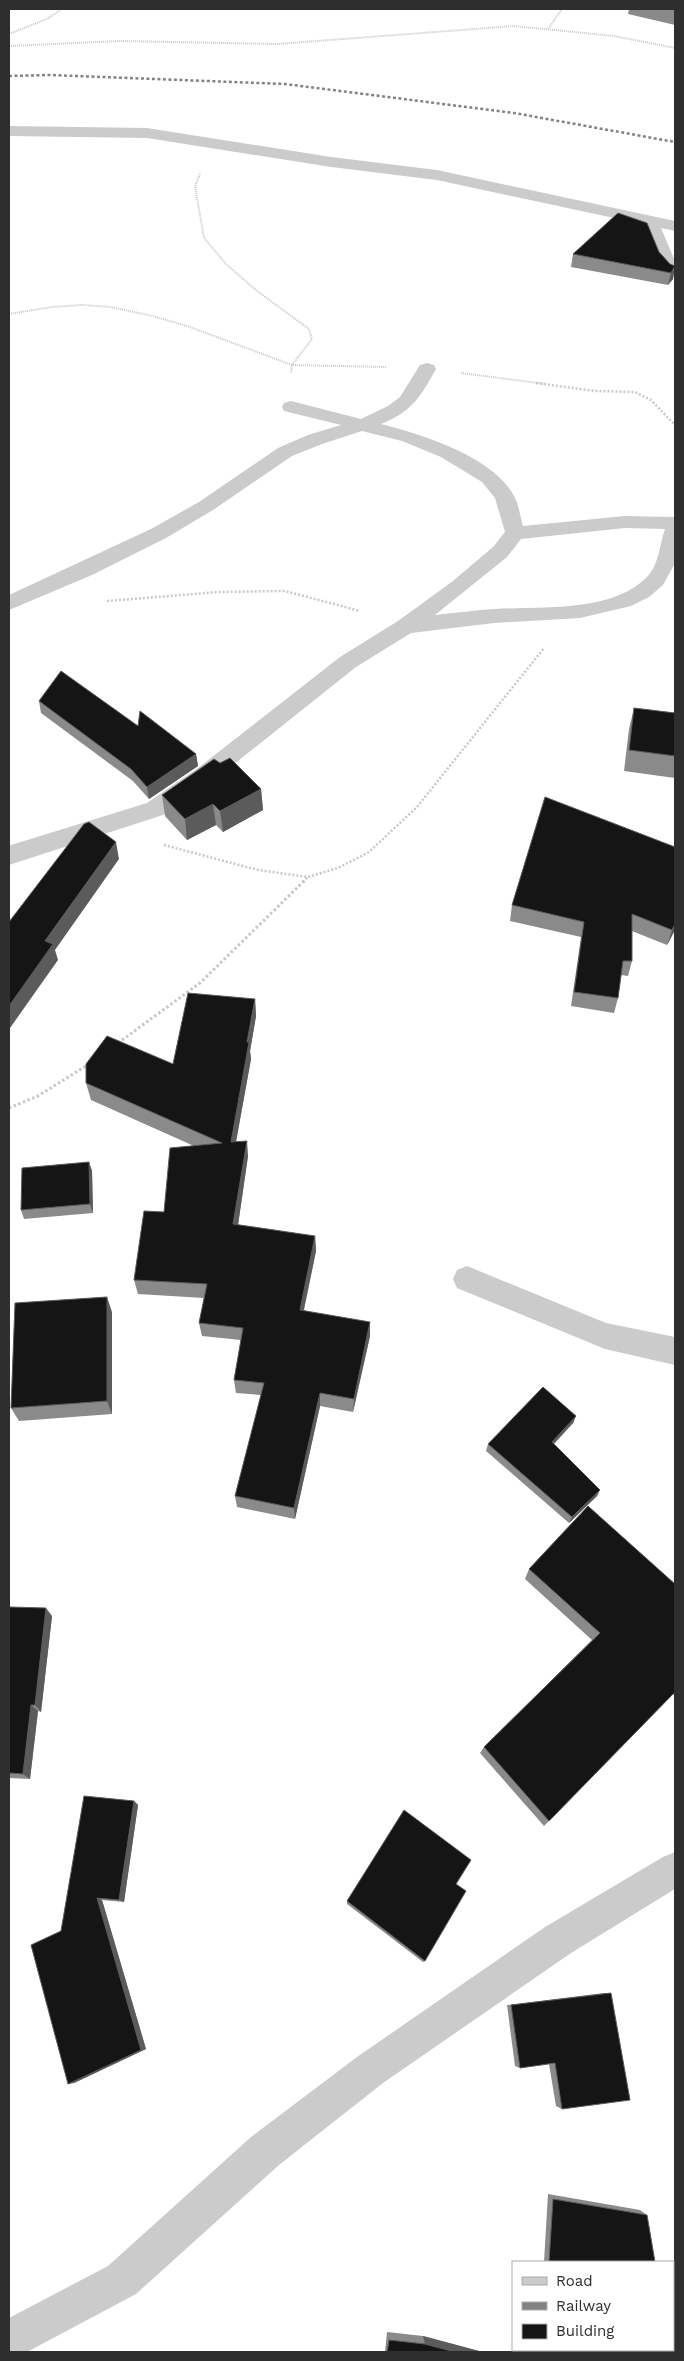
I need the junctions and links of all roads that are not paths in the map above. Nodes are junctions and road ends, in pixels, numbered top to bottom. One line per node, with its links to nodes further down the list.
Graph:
1 (9, 131): 2 (street)
2 (649, 221): 3 (street); 4 (street)
3 (675, 226)
4 (675, 273)
5 (427, 369): 7 (street)
6 (291, 407): 7 (street)
7 (363, 424): 10 (street); 11 (street)
8 (675, 523): 10 (street)
9 (675, 530): 12 (street)
10 (515, 533): 12 (street)
11 (9, 602)
12 (406, 626): 13 (street)
13 (9, 856)
14 (467, 1280): 15 (street)
15 (675, 1352)
16 (675, 1869): 17 (street)
17 (9, 2340)

